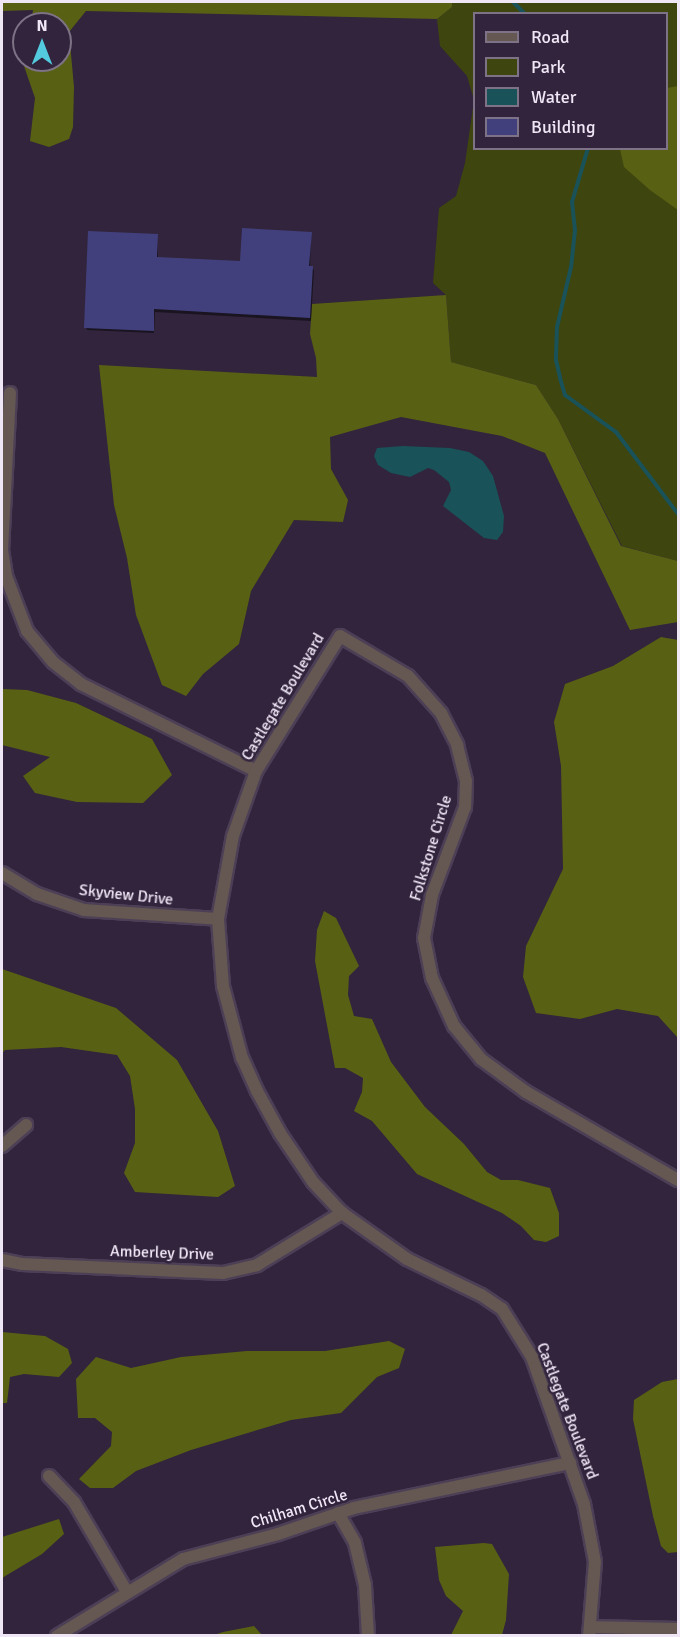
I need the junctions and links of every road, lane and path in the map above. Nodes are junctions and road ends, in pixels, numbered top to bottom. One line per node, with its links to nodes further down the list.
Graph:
1 (10, 393): 2 (street)
2 (4, 467): 4 (street)
3 (340, 636): 4 (street, Castlegate Boulevard); 9 (street, Folkstone Circle)
4 (256, 771): 6 (street, Castlegate Boulevard)
5 (2, 873): 6 (street, Skyview Drive)
6 (218, 919): 10 (street, Castlegate Boulevard)
7 (26, 1125): 8 (street)
8 (2, 1146)
9 (678, 1180)
10 (342, 1213): 11 (street, Amberley Drive); 12 (street, Castlegate Boulevard)
11 (2, 1260)
12 (570, 1463): 14 (street, Chilham Circle); 17 (street, Castlegate Boulevard)
13 (49, 1476): 15 (street)
14 (339, 1513): 15 (street, Chilham Circle); 19 (street)
15 (127, 1592): 18 (street, Chilham Circle)
16 (678, 1629): 17 (street)
17 (590, 1631)
18 (57, 1635)
19 (368, 1635)

